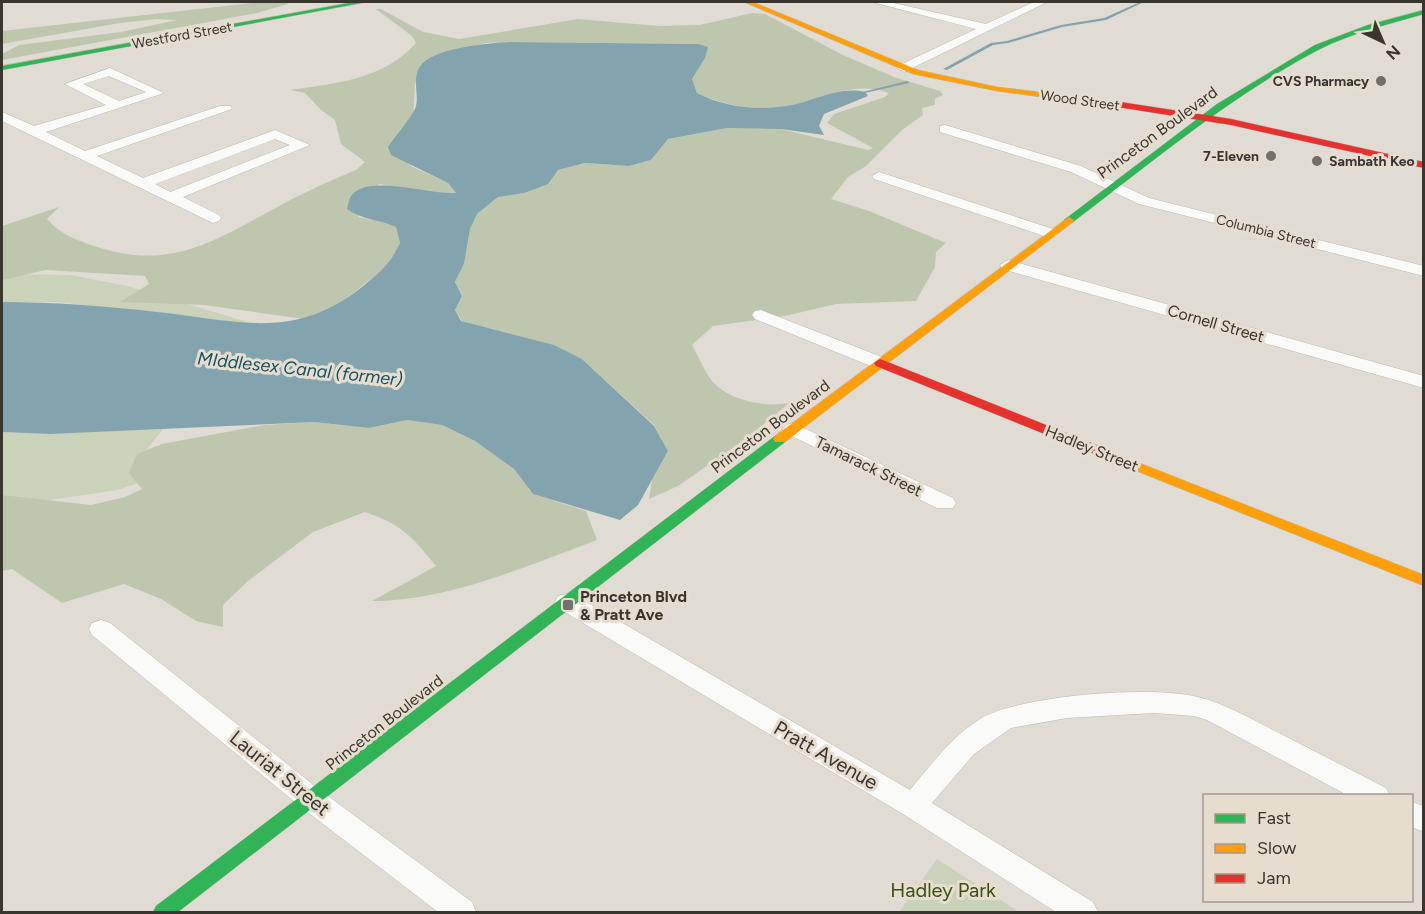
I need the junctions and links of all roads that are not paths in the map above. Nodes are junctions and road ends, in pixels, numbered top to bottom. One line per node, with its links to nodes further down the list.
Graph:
1 (363, 2): 7 (main road, Westford Street)
2 (748, 2): 8 (main road, Wood Street)
3 (877, 2): 6 (street)
4 (1042, 2): 6 (street)
5 (1424, 12): 12 (main road, Princeton Boulevard)
6 (987, 28): 8 (street)
7 (2, 68)
8 (904, 68): 12 (main road, Wood Street)
9 (118, 105): 9 (street); 14 (street)
10 (225, 108): 15 (street)
11 (2, 116): 14 (street)
12 (1203, 118): 16 (main road, Wood Street); 19 (main road, Princeton Boulevard)
13 (945, 129): 19 (street, Columbia Street)
14 (34, 131): 15 (street)
15 (84, 156): 18 (street)
16 (1424, 165)
17 (879, 176): 22 (street)
18 (141, 184): 20 (street); 20 (street)
19 (1111, 186): 22 (main road, Princeton Boulevard); 24 (street, Columbia Street)
20 (170, 197): 21 (street)
21 (213, 219)
22 (1050, 233): 23 (main road, Princeton Boulevard)
23 (1008, 265): 26 (main road, Princeton Boulevard); 27 (street, Cornell Street)
24 (1424, 271)
25 (762, 315): 26 (street, Hadley Street)
26 (880, 363): 28 (main road, Princeton Boulevard); 30 (main road, Hadley Street)
27 (1424, 382)
28 (793, 429): 29 (street, Tamarack Street); 31 (main road, Princeton Boulevard)
29 (945, 503)
30 (1424, 581)
31 (567, 602): 34 (main road, Princeton Boulevard); 35 (street, Pratt Avenue)
32 (101, 629): 34 (street, Lauriat Street)
33 (1374, 794): 35 (street)
34 (311, 799): 36 (main road, Princeton Boulevard); 37 (street, Lauriat Street)
35 (914, 806): 38 (street, Pratt Avenue)
36 (163, 912)
37 (461, 912)
38 (1082, 912)

